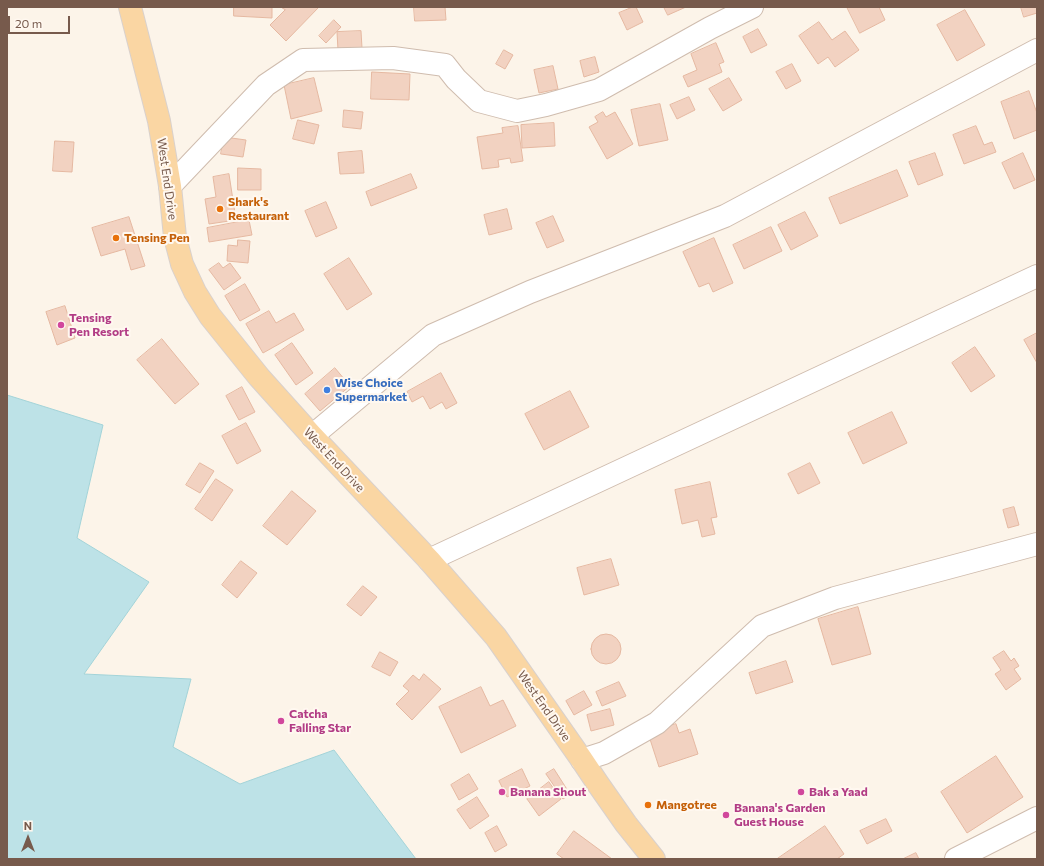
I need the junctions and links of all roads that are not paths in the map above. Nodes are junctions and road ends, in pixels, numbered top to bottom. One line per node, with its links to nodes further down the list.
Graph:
1 (130, 7): 4 (main road, West End Drive)
2 (752, 7): 4 (street)
3 (1037, 50): 6 (street)
4 (170, 186): 6 (main road, West End Drive)
5 (1037, 276): 8 (street)
6 (312, 436): 8 (main road, West End Drive)
7 (1037, 544): 9 (street)
8 (429, 560): 9 (main road, West End Drive)
9 (582, 760): 11 (main road, West End Drive)
10 (1037, 818): 12 (street)
11 (654, 859)
12 (956, 859)

